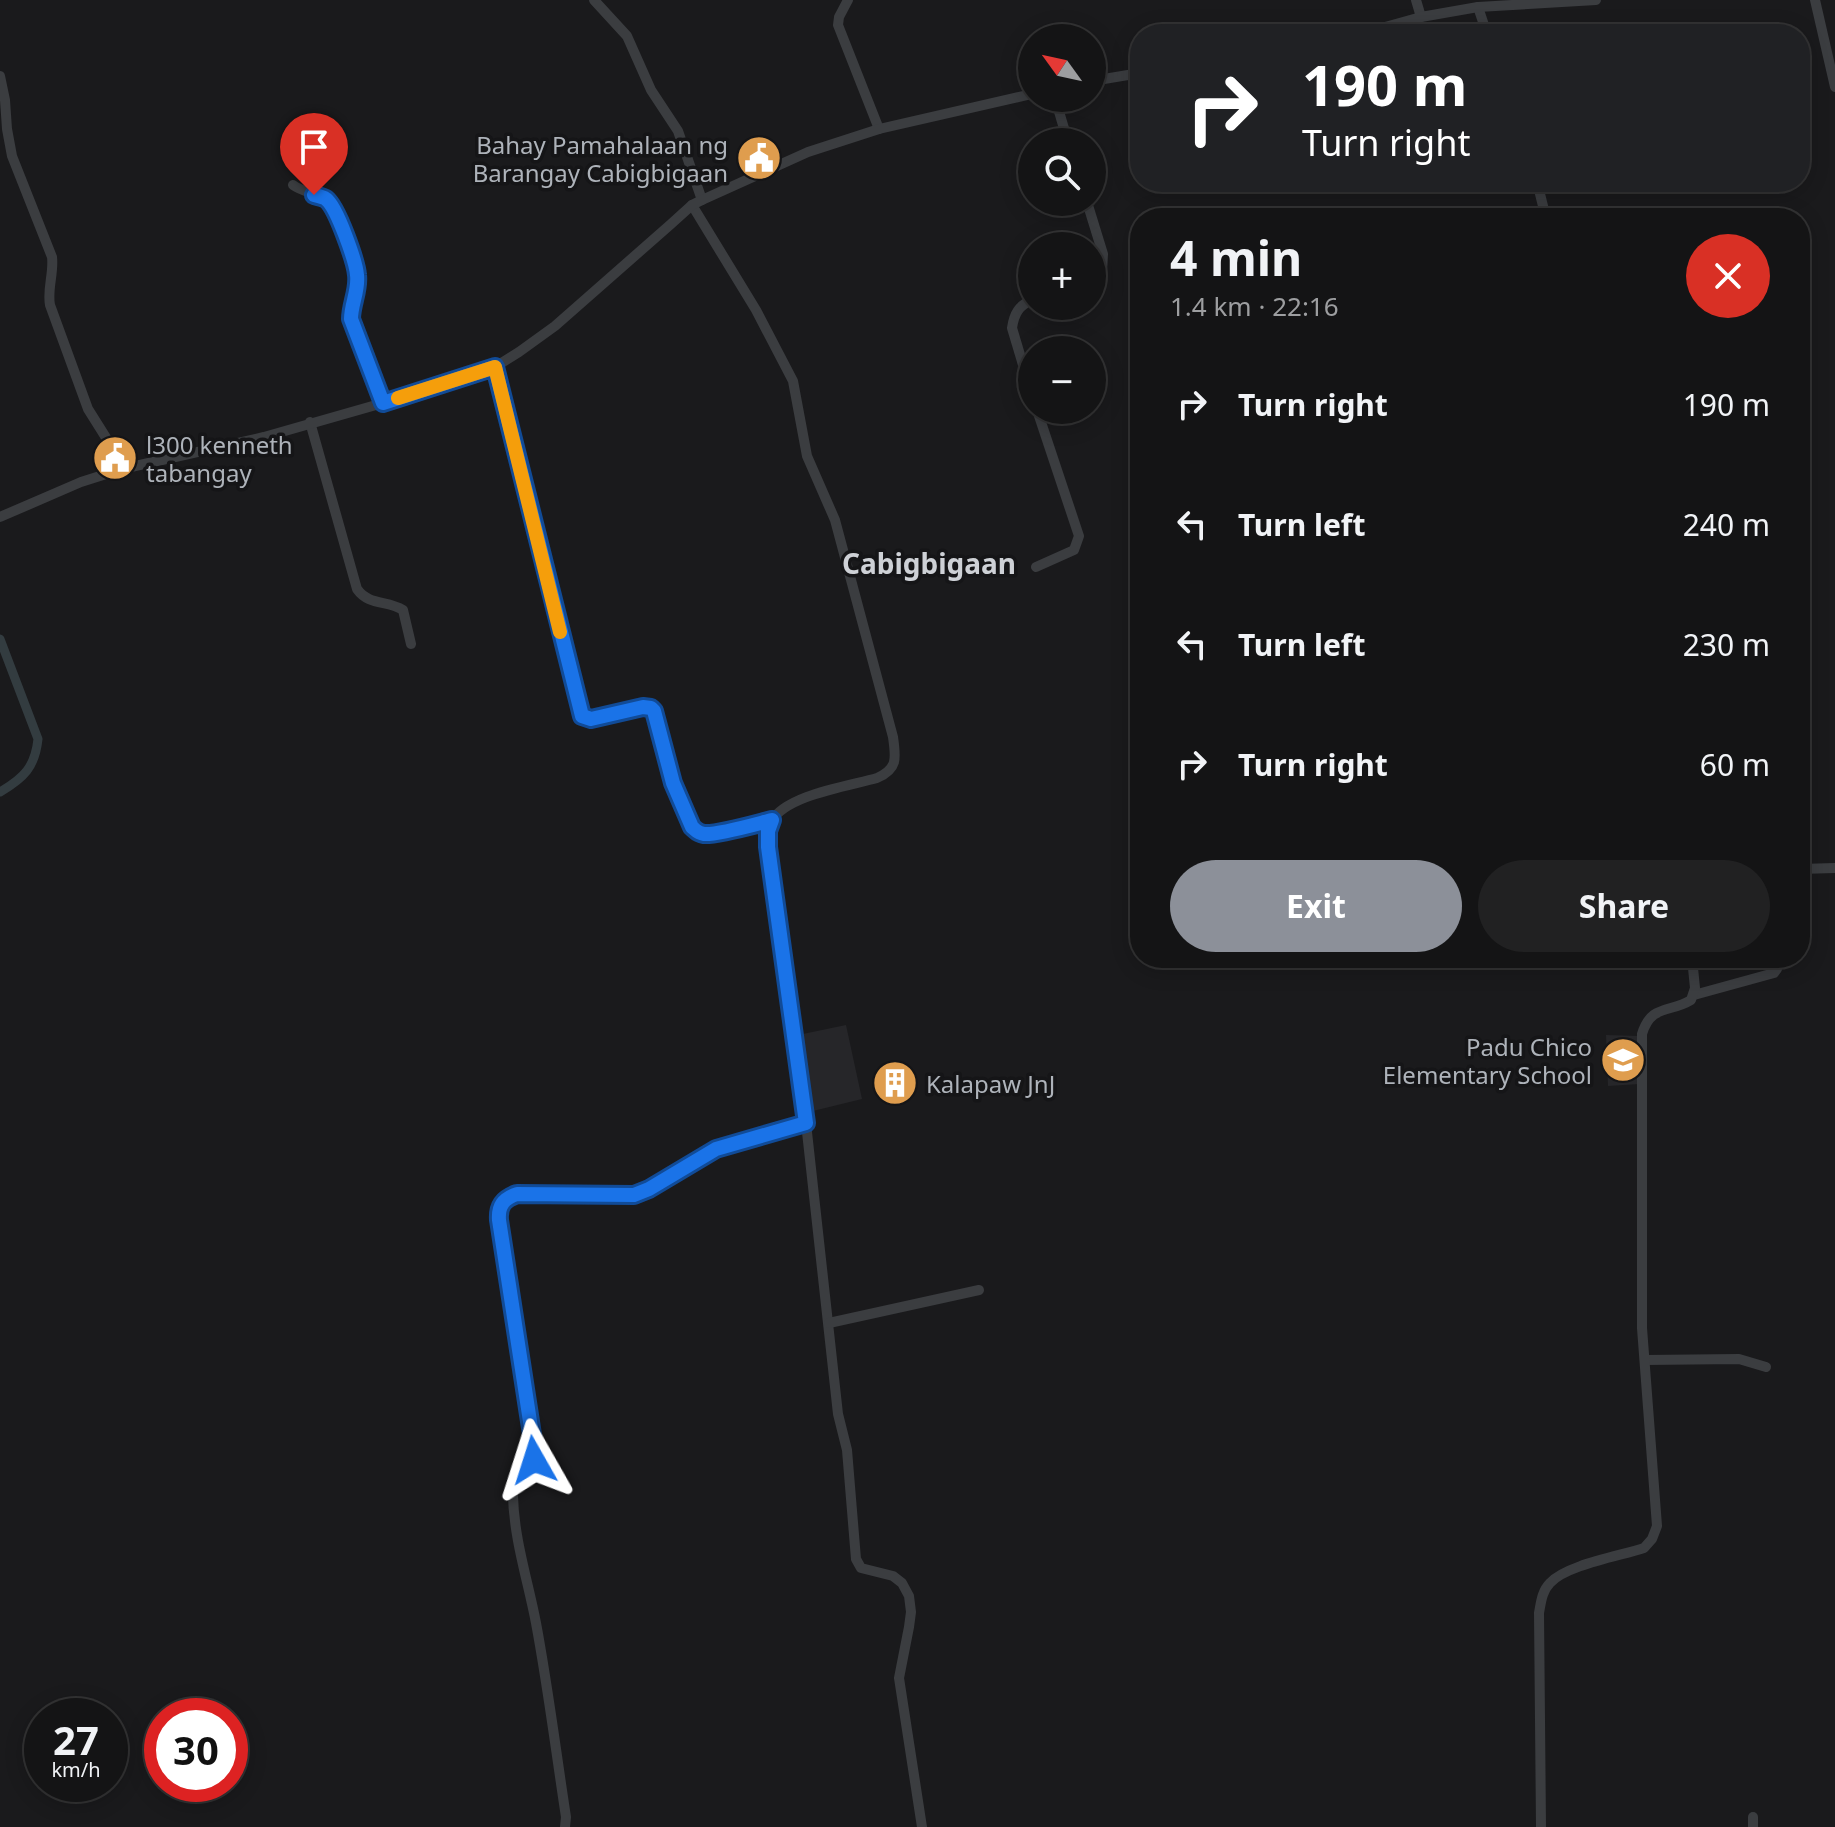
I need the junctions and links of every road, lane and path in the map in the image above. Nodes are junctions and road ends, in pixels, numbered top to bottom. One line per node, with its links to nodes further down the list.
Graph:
1 (594, 0): 17 (street)
2 (848, 0): 15 (street)
3 (1416, 0): 7 (street)
4 (1596, 0): 6 (street)
5 (1815, 0): 13 (street)
6 (1478, 7): 7 (street); 9 (street)
7 (1421, 17): 8 (street)
8 (1396, 24)
9 (1484, 24)
10 (1130, 75): 12 (street)
11 (0, 76): 24 (street)
12 (1106, 79)
13 (1835, 87)
14 (1018, 97): 15 (street)
15 (879, 129): 17 (street)
16 (293, 185): 21 (street)
17 (697, 203): 20 (street); 28 (street)
18 (1018, 309): 19 (street)
19 (1018, 348)
20 (495, 367): 21 (street); 28 (street)
21 (383, 403): 22 (street)
22 (310, 422): 24 (street); 27 (street)
23 (1042, 424): 26 (street)
24 (122, 469): 25 (street)
25 (0, 517)
26 (1036, 567)
27 (411, 644)
28 (772, 820): 34 (street)
29 (1835, 868): 30 (street)
30 (1810, 869)
31 (1693, 968): 33 (street)
32 (1777, 968): 33 (street)
33 (1694, 995): 37 (street)
34 (806, 1123): 36 (street); 39 (street)
35 (979, 1290): 36 (street)
36 (829, 1323): 40 (street)
37 (1645, 1360): 38 (street); 41 (street)
38 (1766, 1367)
39 (565, 1827)
40 (922, 1827)
41 (1541, 1827)

